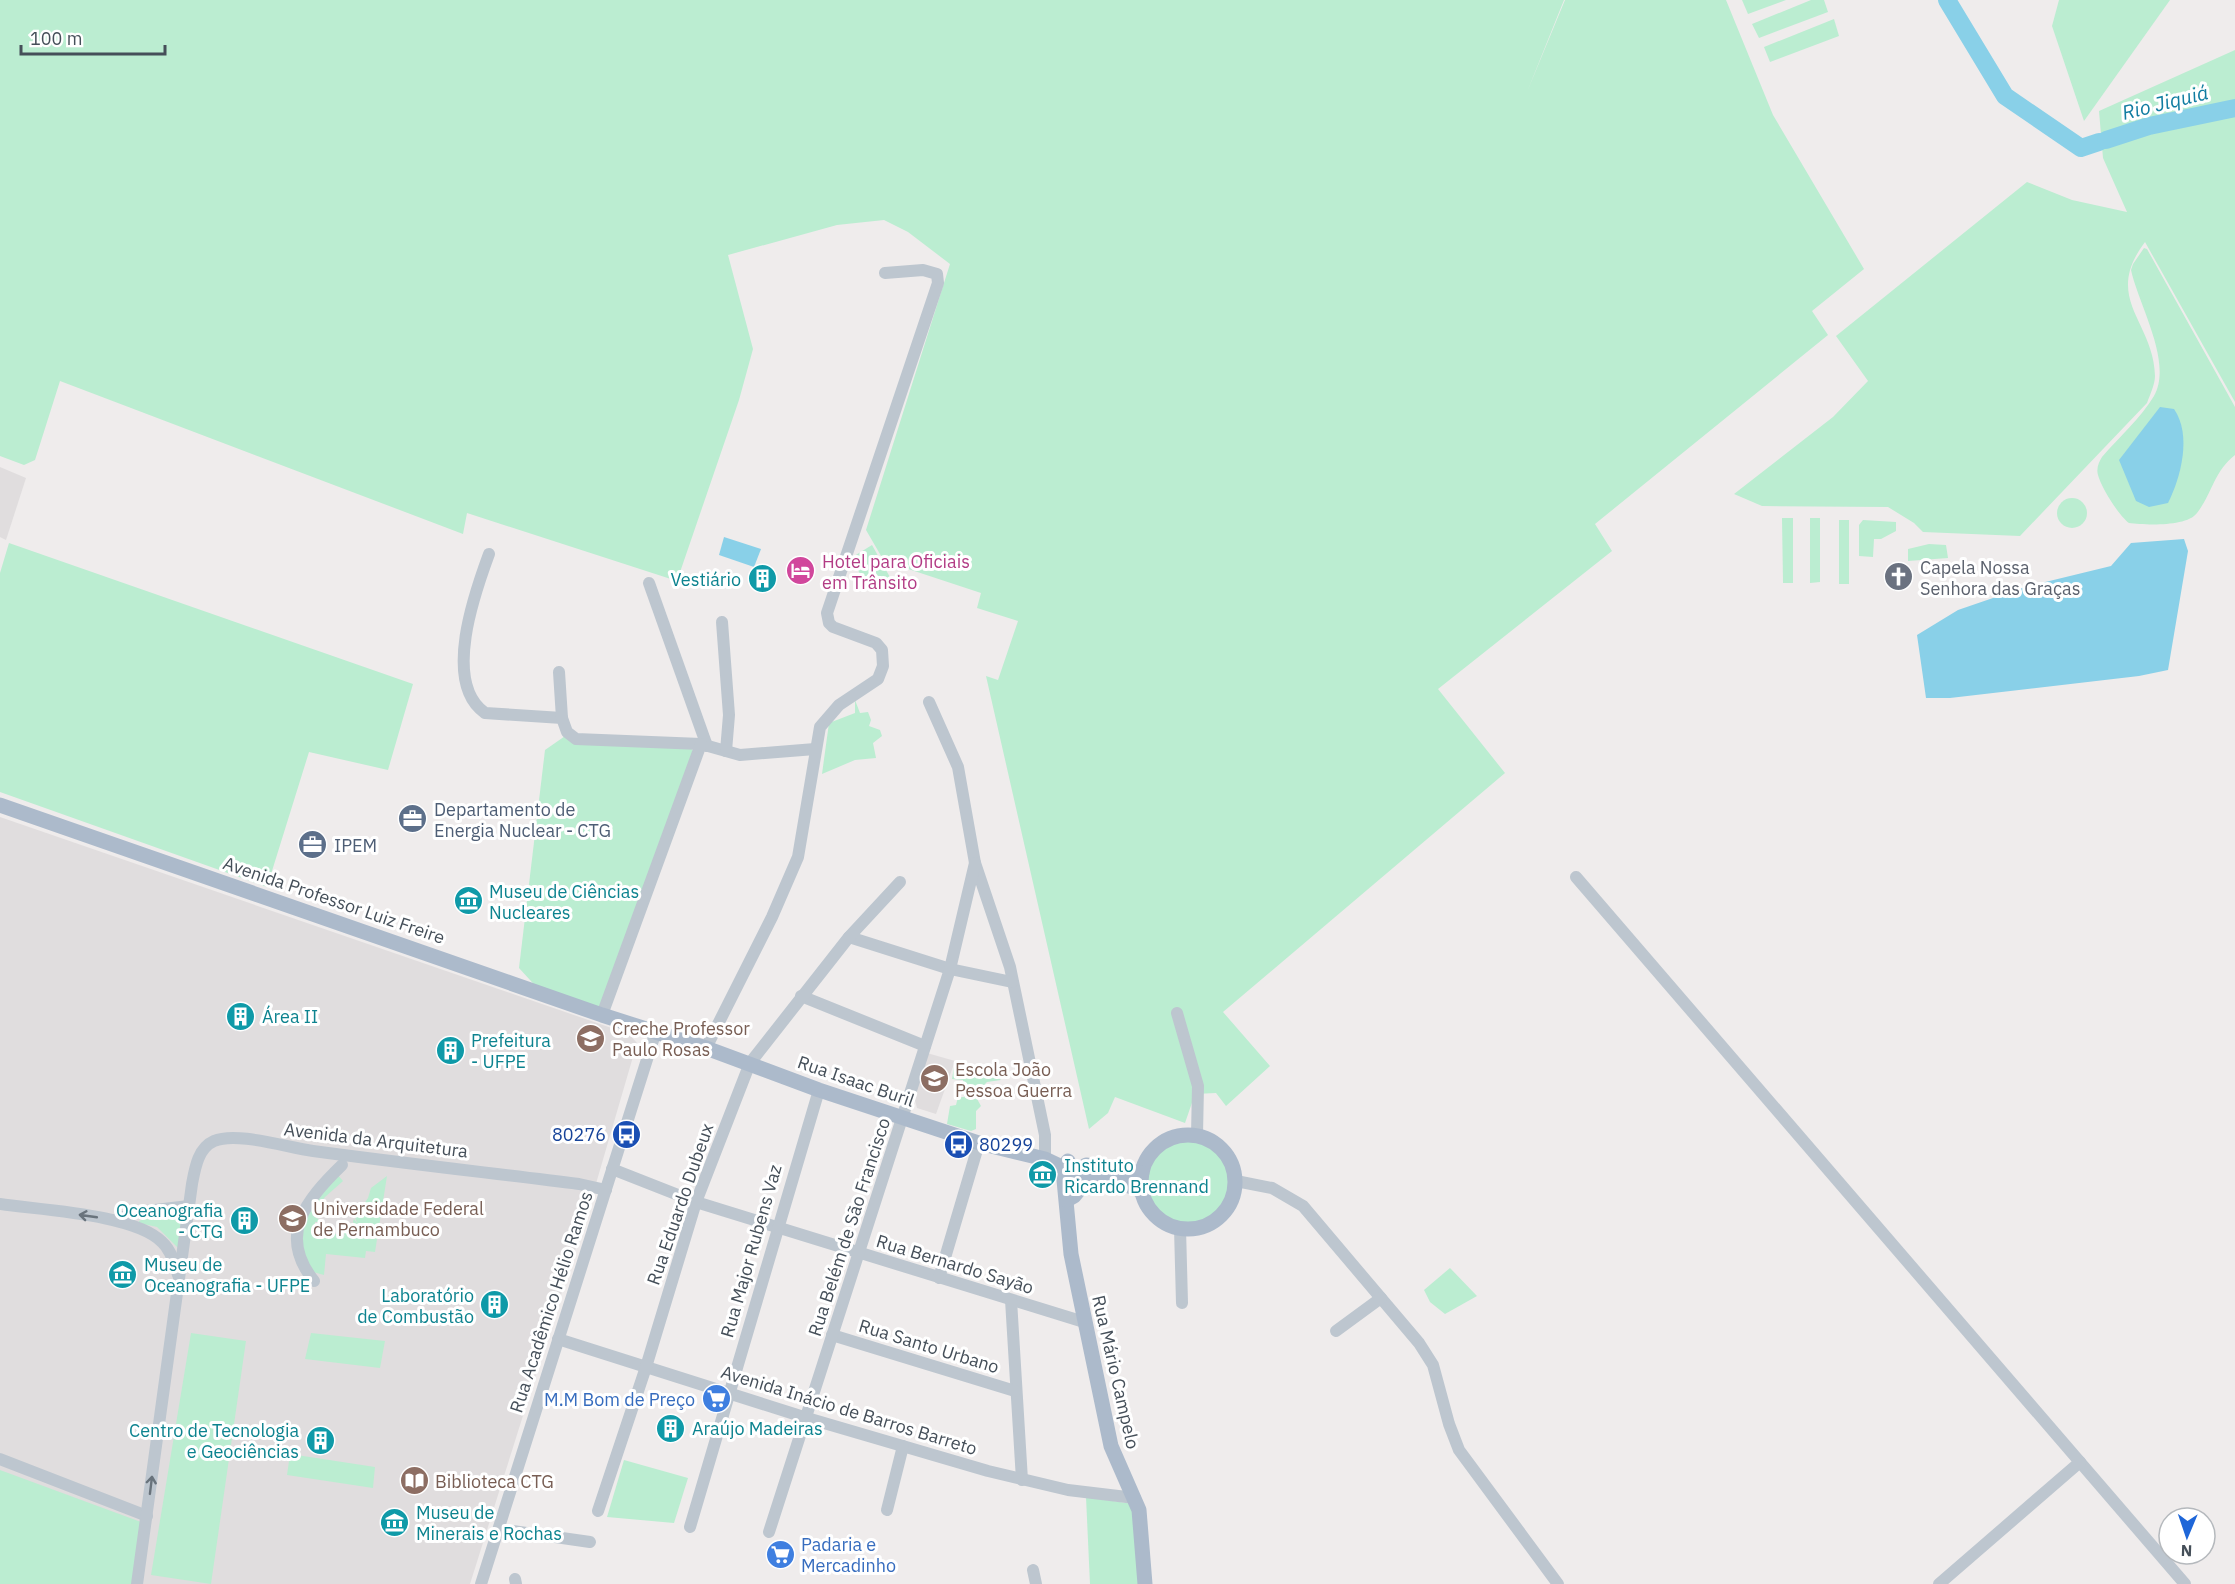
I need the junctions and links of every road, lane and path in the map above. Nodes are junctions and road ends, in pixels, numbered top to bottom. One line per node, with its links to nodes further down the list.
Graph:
1 (885, 273): 9 (street)
2 (489, 554): 7 (street)
3 (649, 583): 8 (street)
4 (722, 622): 10 (street)
5 (559, 672): 7 (street)
6 (929, 702): 12 (street, Rua Belém de São Francisco)
7 (562, 718): 8 (street)
8 (704, 745): 10 (street); 19 (street)
9 (815, 749): 10 (street); 23 (street)
10 (726, 751)
11 (0, 805): 19 (main road, Avenida Professor Luiz Freire)
12 (975, 862): 16 (street, Rua Belém de São Francisco); 17 (street, Rua Belém de São Francisco)
13 (1576, 877): 62 (street)
14 (900, 882): 15 (street, Rua Eduardo Dubeux)
15 (849, 937): 16 (street); 18 (street, Rua Eduardo Dubeux)
16 (950, 969): 17 (street); 22 (street, Rua Belém de São Francisco)
17 (1012, 982): 29 (street)
18 (801, 996): 22 (street); 24 (street, Rua Eduardo Dubeux)
19 (602, 1014): 21 (main road, Avenida Professor Luiz Freire)
20 (1177, 1014): 27 (street)
21 (656, 1031): 23 (main road, Rua Isaac Buril); 32 (street, Rua Acadêmico Hélio Ramos)
22 (925, 1046): 26 (street, Rua Belém de São Francisco)
23 (706, 1047): 24 (main road, Rua Isaac Buril)
24 (750, 1063): 25 (main road, Rua Isaac Buril); 39 (street, Rua Eduardo Dubeux)
25 (819, 1090): 26 (main road, Rua Isaac Buril); 43 (street, Rua Major Rubens Vaz)
26 (903, 1119): 28 (main road, Rua Isaac Buril); 45 (street, Rua Belém de São Francisco)
27 (1197, 1135): 33 (main road); 35 (main road)
28 (979, 1143): 29 (main road, Rua Isaac Buril); 46 (street)
29 (1045, 1159): 31 (main road, Rua Isaac Buril)
30 (342, 1165): 48 (street)
31 (1066, 1165): 33 (main road, Rua Isaac Buril); 34 (main road, Rua Isaac Buril); 38 (main road, Rua Mário Campelo)
32 (612, 1169): 36 (street, Rua Acadêmico Hélio Ramos); 39 (street, Rua Bernardo Sayão)
33 (1142, 1173): 37 (main road)
34 (1091, 1175): 37 (main road, Rua Isaac Buril); 38 (main road)
35 (1236, 1181): 44 (main road); 49 (street)
36 (606, 1190): 41 (street, Avenida da Arquitetura); 55 (street, Rua Acadêmico Hélio Ramos)
37 (1142, 1191): 44 (main road)
38 (1067, 1200): 52 (main road, Rua Mário Campelo)
39 (696, 1202): 43 (street, Rua Bernardo Sayão); 56 (street, Rua Eduardo Dubeux)
40 (0, 1204): 42 (street, one-way to 40)
41 (189, 1206): 42 (street); 47 (street, Avenida da Arquitetura)
42 (115, 1220): 47 (street)
43 (776, 1227): 45 (street, Rua Bernardo Sayão); 58 (street, Rua Major Rubens Vaz)
44 (1180, 1228): 51 (street)
45 (858, 1253): 46 (street, Rua Bernardo Sayão); 54 (street, Rua Belém de São Francisco)
46 (939, 1278): 50 (street, Rua Bernardo Sayão)
47 (180, 1279): 67 (street, Avenida da Arquitetura, one-way to 47)
48 (314, 1281)
49 (1381, 1298): 53 (street); 77 (street)
50 (1011, 1300): 52 (street, Rua Bernardo Sayão); 57 (street)
51 (1182, 1303)
52 (1084, 1322): 64 (main road, Rua Mário Campelo)
53 (1336, 1331)
54 (832, 1335): 57 (street, Rua Santo Urbano); 59 (street, Rua Belém de São Francisco)
55 (558, 1339): 56 (street, Avenida Inácio de Barros Barreto); 69 (street, Rua Acadêmico Hélio Ramos)
56 (646, 1367): 58 (street, Avenida Inácio de Barros Barreto); 66 (street, Rua Eduardo Dubeux)
57 (1015, 1391): 63 (street)
58 (729, 1393): 59 (street, Avenida Inácio de Barros Barreto); 68 (street, Rua Major Rubens Vaz)
59 (807, 1418): 60 (street, Avenida Inácio de Barros Barreto); 70 (street, Rua Belém de São Francisco)
60 (903, 1446): 63 (street, Avenida Inácio de Barros Barreto); 65 (street)
61 (0, 1459): 67 (street)
62 (2080, 1462): 78 (street); 79 (street)
63 (1022, 1480): 64 (street, Avenida Inácio de Barros Barreto)
64 (1135, 1498): 76 (main road, Rua Mário Campelo)
65 (887, 1510)
66 (598, 1511)
67 (147, 1516): 73 (street, Avenida da Arquitetura)
68 (690, 1527)
69 (499, 1529): 71 (street); 74 (street, Rua Acadêmico Hélio Ramos)
70 (769, 1532)
71 (590, 1542)
72 (1033, 1570): 75 (street)
73 (137, 1584)
74 (481, 1584)
75 (1036, 1584)
76 (1145, 1584)
77 (1558, 1584)
78 (1939, 1584)
79 (2185, 1584)

